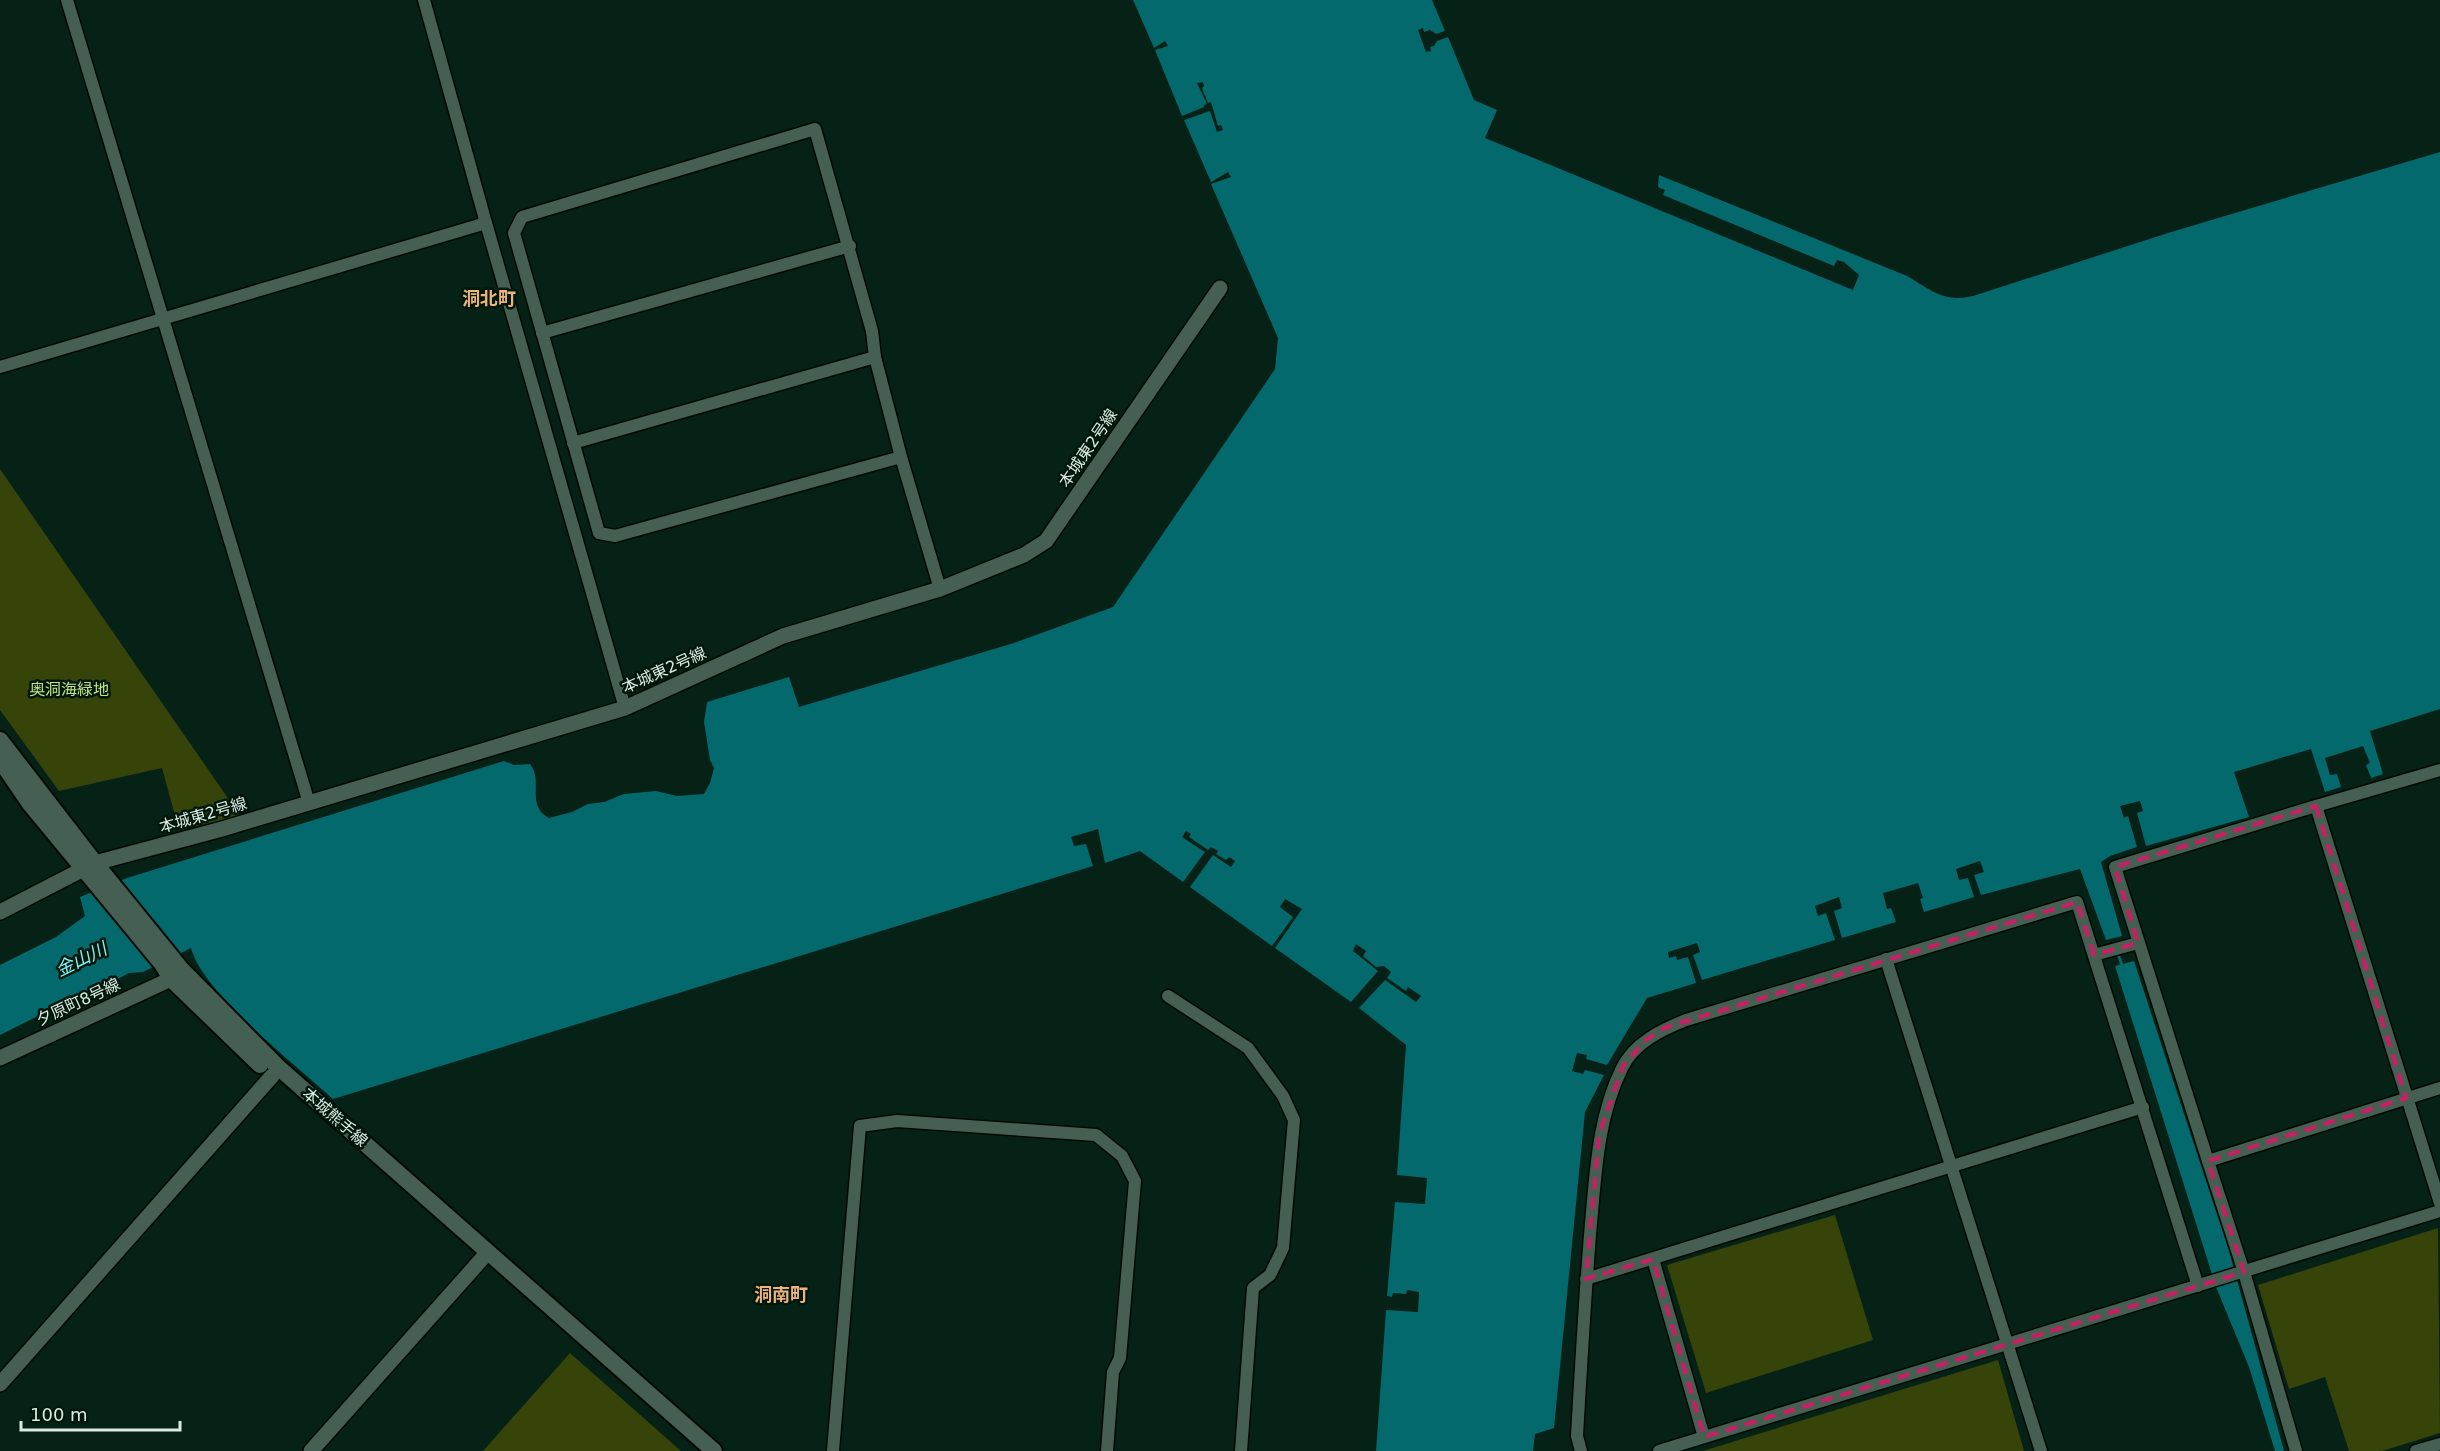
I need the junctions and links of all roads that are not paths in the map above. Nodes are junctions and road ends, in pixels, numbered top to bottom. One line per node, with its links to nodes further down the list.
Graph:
1 (67, 0): 6 (street)
2 (424, 0): 3 (street)
3 (486, 223): 6 (street); 13 (street)
4 (850, 246): 7 (street); 7 (street); 8 (street)
5 (1220, 288): 12 (street, 本城東2号線)
6 (164, 318): 9 (street); 16 (street)
7 (542, 333): 10 (street)
8 (875, 357): 10 (street); 11 (street)
9 (0, 367)
10 (573, 443): 11 (street)
11 (901, 458): 12 (street)
12 (940, 589): 13 (street, 本城東2号線)
13 (625, 708): 16 (street, 本城東2号線)
14 (2, 755): 18 (main road, 本城熊手線)
15 (2440, 770): 17 (street)
16 (309, 803): 18 (street, 本城東2号線)
17 (2316, 806): 20 (street); 28 (street)
18 (89, 866): 19 (street, 本城東2号線); 23 (main road, 本城熊手線)
19 (0, 912)
20 (2138, 942): 21 (street); 30 (street)
21 (2094, 955): 22 (street); 29 (street)
22 (1886, 959): 31 (street); 37 (street)
23 (172, 968): 25 (street, 夕原町8号線); 26 (main road, 本城熊手線); 34 (main road, 本城熊手線)
24 (1168, 996): 48 (street)
25 (0, 1059)
26 (272, 1076): 34 (main road, 本城熊手線); 40 (street)
27 (2440, 1088): 28 (street)
28 (2406, 1098): 30 (street); 32 (street)
29 (2143, 1107): 31 (street); 38 (street)
30 (2208, 1161): 36 (street)
31 (1953, 1167): 35 (street); 39 (street)
32 (2440, 1203)
33 (2440, 1211): 36 (street)
34 (485, 1255): 43 (street); 44 (main road, 本城熊手線); 45 (main road, 本城熊手線)
35 (1653, 1259): 37 (street); 41 (street)
36 (2242, 1273): 38 (street); 52 (street)
37 (1586, 1279): 49 (street)
38 (2198, 1286): 39 (street)
39 (2008, 1345): 41 (street); 51 (street)
40 (0, 1384)
41 (1704, 1437): 50 (street)
42 (2440, 1443): 53 (street)
43 (311, 1451)
44 (701, 1451)
45 (714, 1451)
46 (833, 1451): 47 (street)
47 (1107, 1451)
48 (1241, 1451)
49 (1581, 1451)
50 (1659, 1451)
51 (2041, 1451)
52 (2296, 1451)
53 (2415, 1451)

